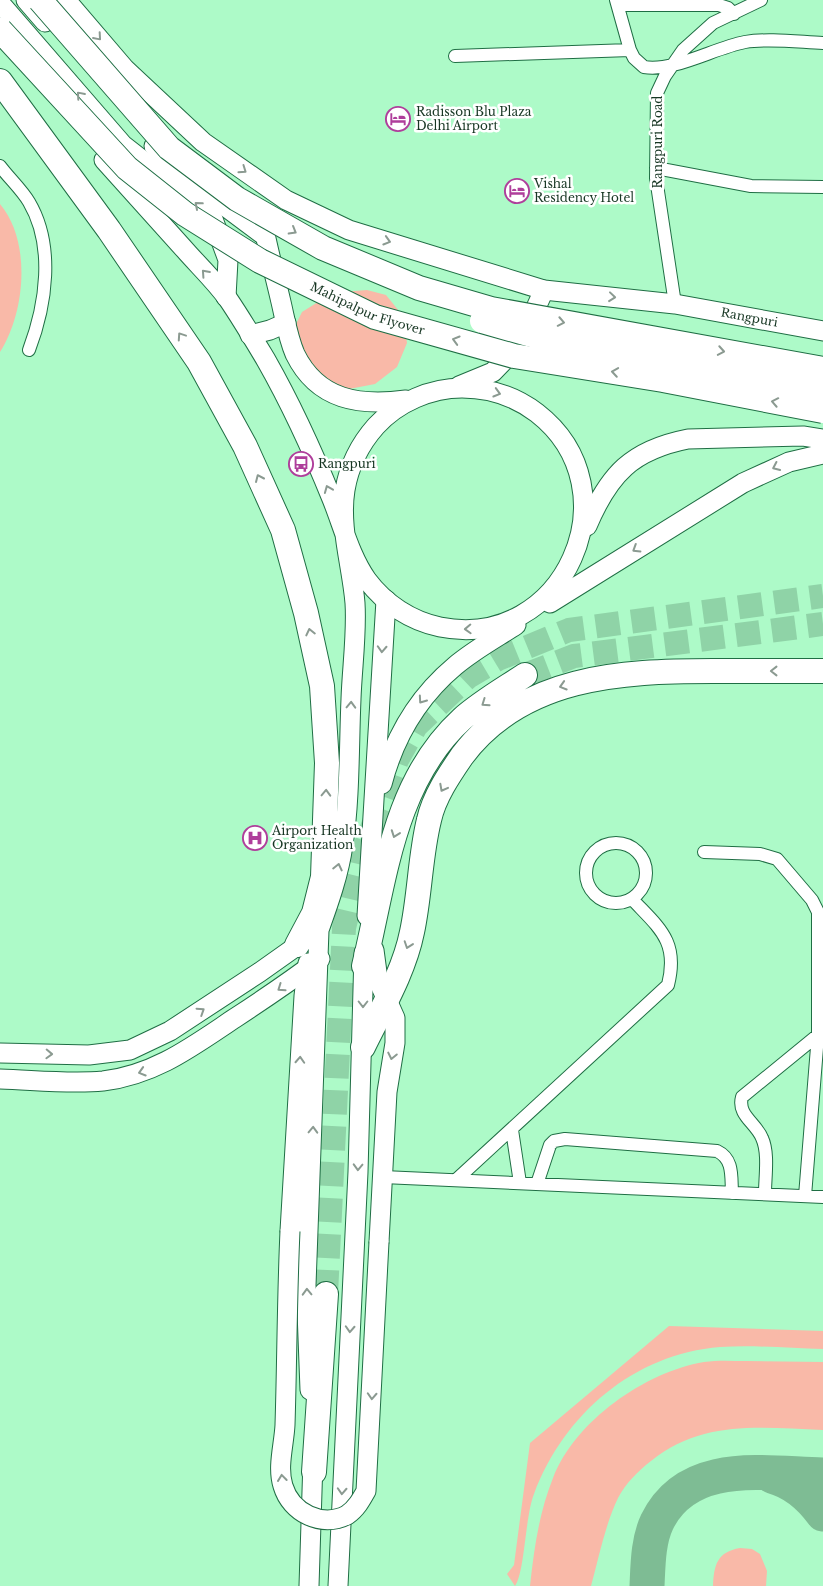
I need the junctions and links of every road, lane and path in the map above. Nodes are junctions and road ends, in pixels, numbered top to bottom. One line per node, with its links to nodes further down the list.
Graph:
1 (26, 0): 20 (main road)
2 (40, 0): 22 (highway, one-way to 22, bridge)
3 (66, 0): 15 (main road, Rangpuri, one-way to 15)
4 (761, 0): 7 (street, Rangpuri Road)
5 (617, 2): 7 (street); 11 (street)
6 (0, 3): 24 (main road, one-way to 6)
7 (734, 14): 13 (street, Rangpuri Road)
8 (0, 30): 34 (highway, Mahipalpur Flyover, one-way to 8, bridge)
9 (823, 43): 13 (street)
10 (0, 46): 24 (main road, one-way to 10)
11 (630, 50): 12 (street); 13 (street)
12 (455, 56)
13 (672, 65): 17 (street, Rangpuri Road)
14 (0, 81): 46 (highway, one-way to 14)
15 (217, 152): 18 (main road, Rangpuri, one-way to 18); 20 (main road)
16 (0, 166): 29 (street)
17 (656, 168): 19 (street); 25 (street, Rangpuri Road)
18 (261, 183): 21 (main road); 23 (main road, Rangpuri, one-way to 23)
19 (823, 187)
20 (216, 200): 21 (main road)
21 (265, 236): 26 (main road)
22 (419, 288): 30 (highway, one-way to 30, bridge); 32 (highway, bridge)
23 (544, 290): 25 (main road, Rangpuri, one-way to 25); 31 (main road)
24 (226, 297): 28 (main road)
25 (675, 304): 27 (main road, Rangpuri)
26 (286, 323): 28 (main road); 33 (main road)
27 (823, 331)
28 (250, 335): 37 (main road, one-way to 28)
29 (29, 350)
30 (823, 369)
31 (453, 388): 33 (main road); 38 (main road, one-way to 38)
32 (823, 390)
33 (415, 398): 37 (main road)
34 (823, 411)
35 (823, 439): 38 (main road)
36 (823, 454): 42 (main road, one-way to 42)
37 (346, 534): 39 (main road); 46 (main road, one-way to 37)
38 (578, 548): 39 (main road, one-way to 39)
39 (386, 600): 42 (main road, one-way to 42)
40 (823, 671): 49 (highway, one-way to 49)
41 (525, 675): 45 (highway, one-way to 45)
42 (372, 822): 48 (main road)
43 (704, 852): 50 (street)
44 (632, 899): 44 (street); 54 (street)
45 (374, 924): 48 (highway); 49 (main road)
46 (309, 937): 47 (main road); 52 (main road, one-way to 46)
47 (313, 964): 53 (main road, one-way to 53); 55 (main road, one-way to 47, bridge); 64 (main road, one-way to 47)
48 (364, 966): 51 (main road, one-way to 51)
49 (387, 999): 51 (highway); 55 (main road, one-way to 55)
50 (818, 1035): 60 (street); 61 (street)
51 (363, 1046): 66 (main road, one-way to 66)
52 (0, 1053)
53 (0, 1079)
54 (512, 1130): 56 (street); 57 (street)
55 (383, 1177): 56 (street)
56 (456, 1180): 57 (street)
57 (520, 1183): 58 (street)
58 (537, 1184): 59 (street); 59 (street)
59 (732, 1193): 60 (street)
60 (765, 1193): 61 (street)
61 (805, 1196): 62 (street)
62 (823, 1197)
63 (326, 1294): 64 (highway)
64 (314, 1472): 65 (main road)
65 (309, 1586)
66 (338, 1586)

